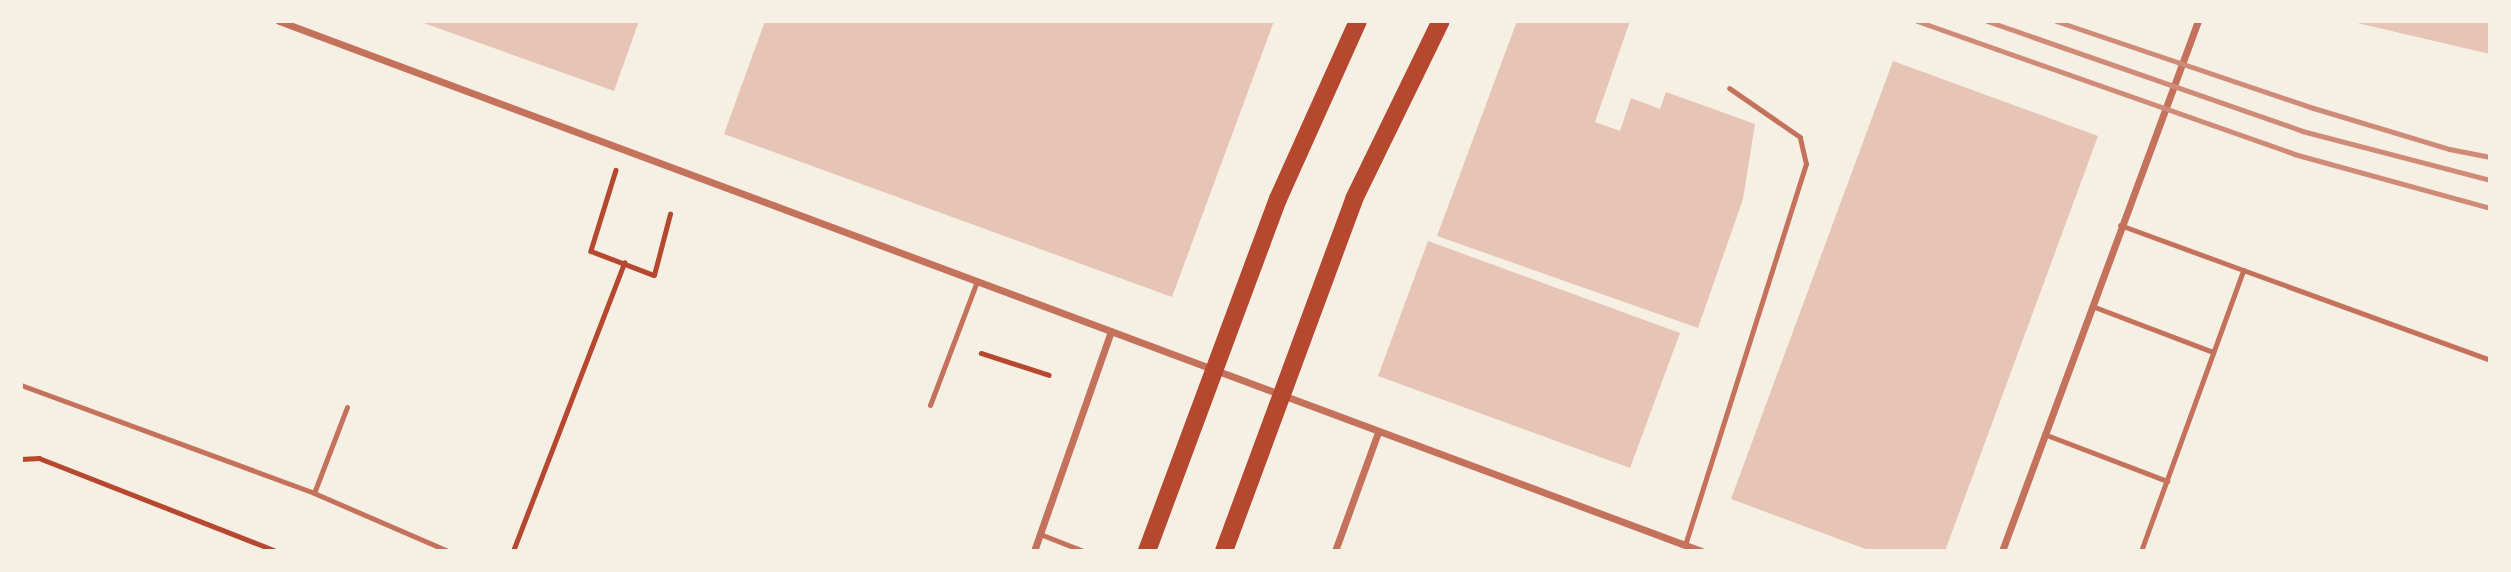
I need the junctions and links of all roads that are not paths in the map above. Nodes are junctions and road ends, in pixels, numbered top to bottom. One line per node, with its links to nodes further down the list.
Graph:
1 (279, 21): 8 (street)
2 (1358, 21): 25 (main road)
3 (1441, 21): 26 (main road)
4 (2198, 21): 6 (street)
5 (1729, 88): 21 (lane)
6 (2120, 225): 7 (lane); 9 (street)
7 (2242, 270): 11 (lane); 12 (lane)
8 (977, 281): 10 (street); 14 (lane)
9 (2091, 306): 11 (lane); 17 (street)
10 (1111, 331): 16 (street); 20 (street)
11 (2213, 352): 18 (lane)
12 (2490, 360)
13 (21, 385): 19 (lane)
14 (930, 405)
15 (346, 407): 19 (lane)
16 (1378, 432): 21 (street); 27 (street)
17 (2045, 434): 18 (lane); 29 (street)
18 (2167, 481): 30 (lane)
19 (314, 493): 22 (lane)
20 (1040, 534): 23 (street); 24 (lane)
21 (1685, 545): 28 (street)
22 (449, 551)
23 (1034, 551)
24 (1083, 551)
25 (1147, 551)
26 (1224, 551)
27 (1335, 551)
28 (1701, 551)
29 (2002, 551)
30 (2141, 551)

